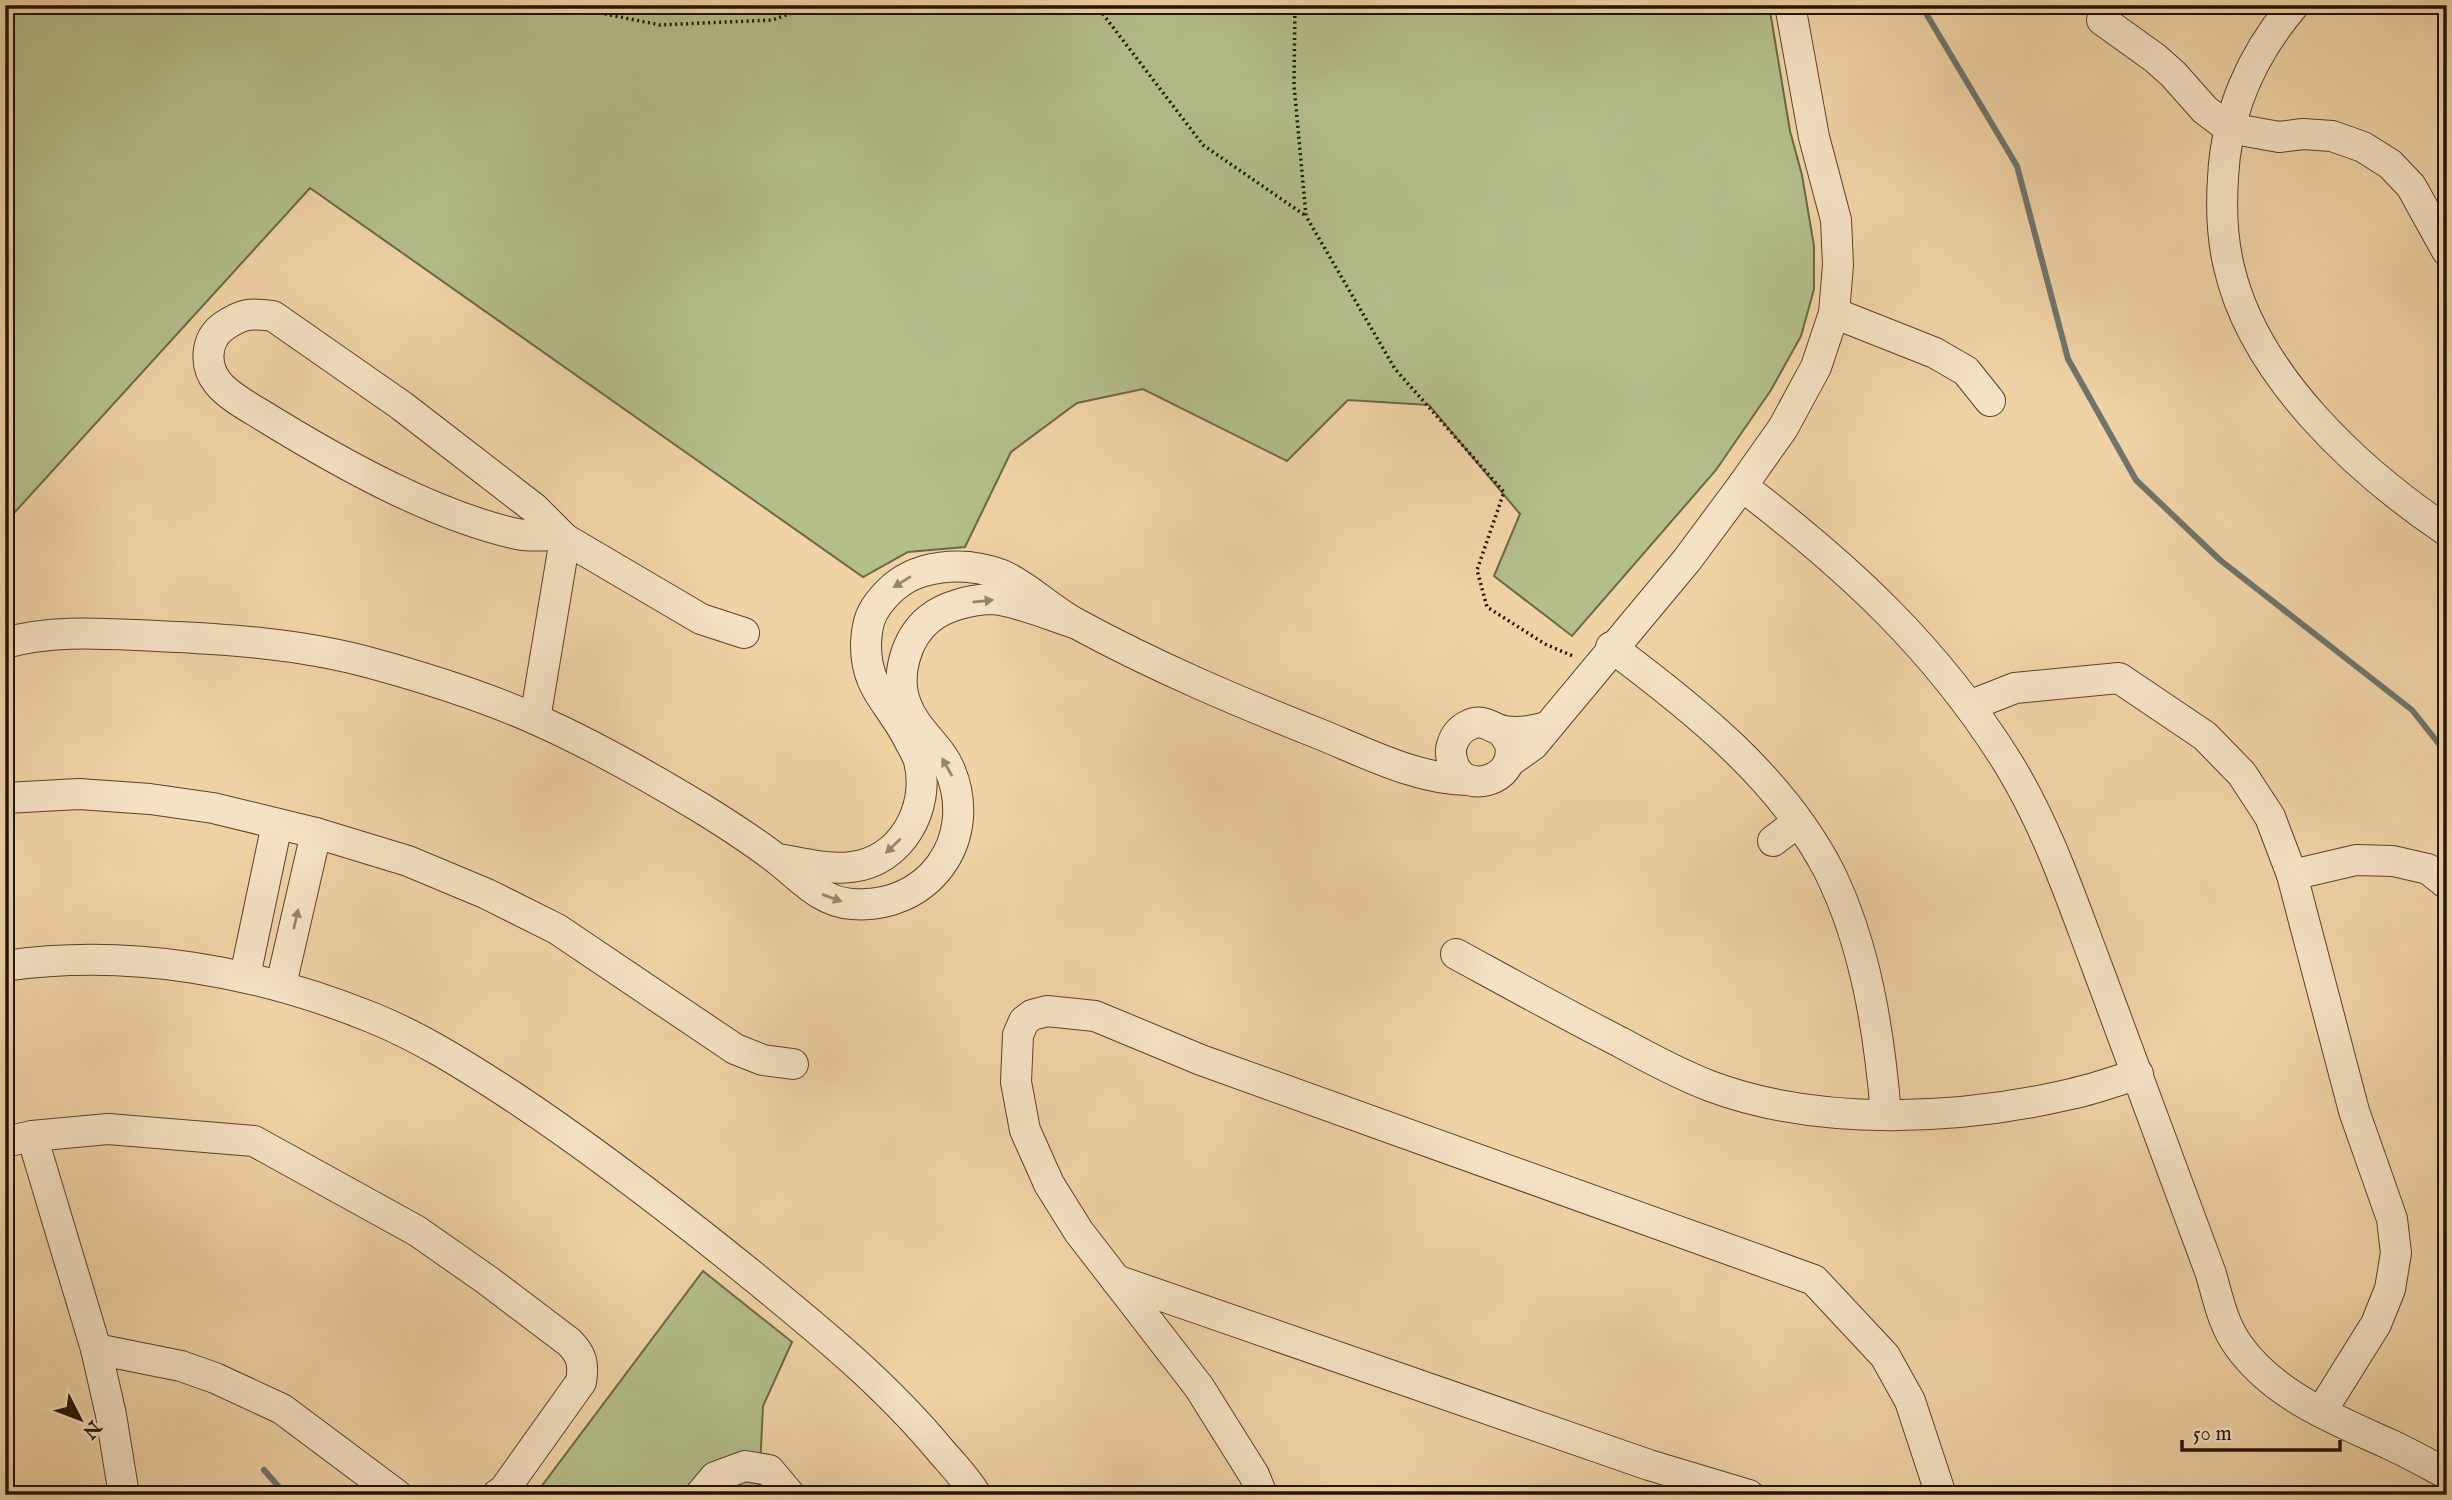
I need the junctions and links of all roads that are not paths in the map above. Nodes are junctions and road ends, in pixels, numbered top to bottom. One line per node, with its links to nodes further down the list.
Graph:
1 (1790, 5): 6 (street)
2 (2294, 5): 4 (street)
3 (2102, 20): 4 (street)
4 (2229, 128): 5 (street); 9 (street)
5 (2447, 251)
6 (1834, 313): 7 (street); 8 (street)
7 (1990, 401)
8 (1742, 486): 14 (street); 15 (street)
9 (2447, 531)
10 (563, 537): 10 (street); 12 (street); 16 (street)
11 (1074, 622): 21 (street); 28 (street, one-way to 28); 28 (street, one-way to 11)
12 (744, 633)
13 (5, 643): 16 (street)
14 (1604, 657): 17 (street); 24 (street)
15 (1969, 706): 29 (street); 36 (street)
16 (535, 719): 28 (street)
17 (1547, 727): 18 (street); 20 (street)
18 (1502, 731): 19 (street); 20 (street)
19 (1450, 749): 21 (street); 22 (street)
20 (1509, 762): 22 (street)
21 (1409, 769): 22 (street)
22 (1467, 780)
23 (5, 798): 25 (street)
24 (1798, 822): 27 (street); 37 (street)
25 (277, 824): 26 (street); 33 (street)
26 (316, 833): 34 (street, one-way to 26); 35 (street)
27 (1773, 841)
28 (777, 859)
29 (2292, 875): 30 (street); 41 (street)
30 (2447, 884)
31 (1456, 954): 37 (street)
32 (5, 966): 33 (street)
33 (245, 975): 34 (street)
34 (281, 985): 48 (street)
35 (793, 1064)
36 (2137, 1074): 37 (street); 41 (street)
37 (1886, 1114)
38 (18, 1139): 40 (street); 45 (street)
39 (1116, 1280): 49 (street); 50 (street); 51 (street)
40 (96, 1349): 43 (street); 44 (street)
41 (2320, 1412): 42 (street)
42 (2447, 1474)
43 (124, 1495)
44 (397, 1495)
45 (497, 1495)
46 (700, 1495): 47 (street)
47 (790, 1495)
48 (976, 1495)
49 (1262, 1495)
50 (1749, 1495)
51 (1941, 1495)

